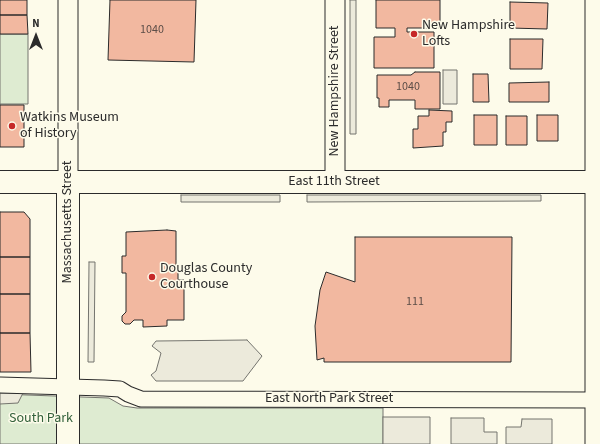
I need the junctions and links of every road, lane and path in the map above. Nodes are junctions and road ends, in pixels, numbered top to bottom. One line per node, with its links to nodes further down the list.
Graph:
1 (68, 0): 5 (street, Massachusetts Street)
2 (335, 0): 6 (street, New Hampshire Street)
3 (593, 0): 7 (street)
4 (0, 182): 5 (main road, East 11th Street)
5 (68, 182): 6 (main road, East 11th Street); 9 (main road, Massachusetts Street)
6 (335, 182): 7 (main road, East 11th Street)
7 (597, 182): 10 (street)
8 (0, 385): 9 (street, East North Park Street)
9 (68, 386): 10 (street, East North Park Street); 11 (main road, Massachusetts Street)
10 (593, 400): 12 (street)
11 (68, 444)
12 (593, 444)

